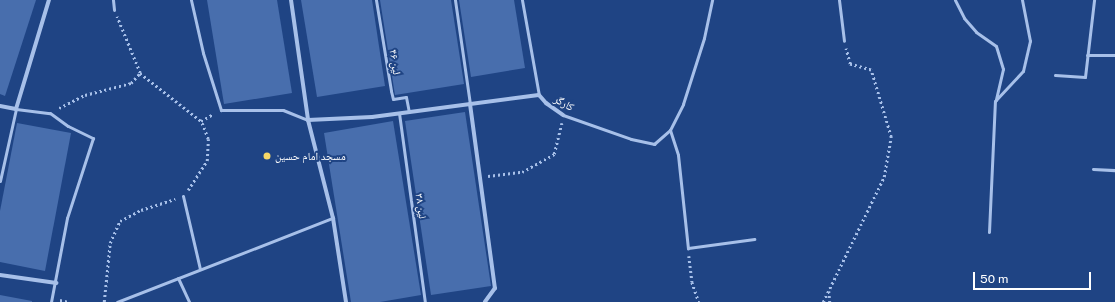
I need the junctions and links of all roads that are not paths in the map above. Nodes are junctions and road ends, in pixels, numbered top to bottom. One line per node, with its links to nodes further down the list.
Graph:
1 (49, 0): 22 (street)
2 (113, 0): 13 (lane)
3 (192, 0): 26 (lane)
4 (291, 0): 26 (street)
5 (376, 0): 23 (lane, لین ۴۶)
6 (455, 0): 20 (lane)
7 (522, 0): 18 (lane)
8 (712, 0): 27 (lane, کارگر)
9 (839, 0): 14 (lane)
10 (954, 0): 19 (lane)
11 (1022, 0): 19 (lane)
12 (1094, 0): 15 (lane)
13 (114, 10)
14 (844, 41)
15 (1087, 55): 16 (lane); 17 (lane)
16 (1115, 55)
17 (1055, 75)
18 (539, 95): 20 (street, کارگر); 25 (street, کارگر)
19 (995, 101): 33 (lane)
20 (470, 104): 23 (street, کارگر); 44 (street)
21 (0, 106): 22 (street)
22 (16, 109): 30 (lane); 38 (lane)
23 (409, 112): 24 (street, کارگر)
24 (399, 113): 26 (street, کارگر); 43 (lane, لین ۳۸)
25 (564, 115): 27 (lane, کارگر)
26 (308, 120): 32 (street)
27 (670, 130): 34 (lane)
28 (1093, 169): 29 (lane)
29 (1115, 170)
30 (0, 181)
31 (183, 196): 35 (lane)
32 (333, 218): 35 (lane); 42 (street)
33 (989, 232)
34 (754, 239)
35 (200, 269): 37 (lane)
36 (0, 275): 38 (street)
37 (178, 278): 40 (lane); 41 (lane)
38 (56, 283): 39 (lane)
39 (52, 302)
40 (118, 302)
41 (190, 302)
42 (346, 302)
43 (425, 302)
44 (485, 302)

